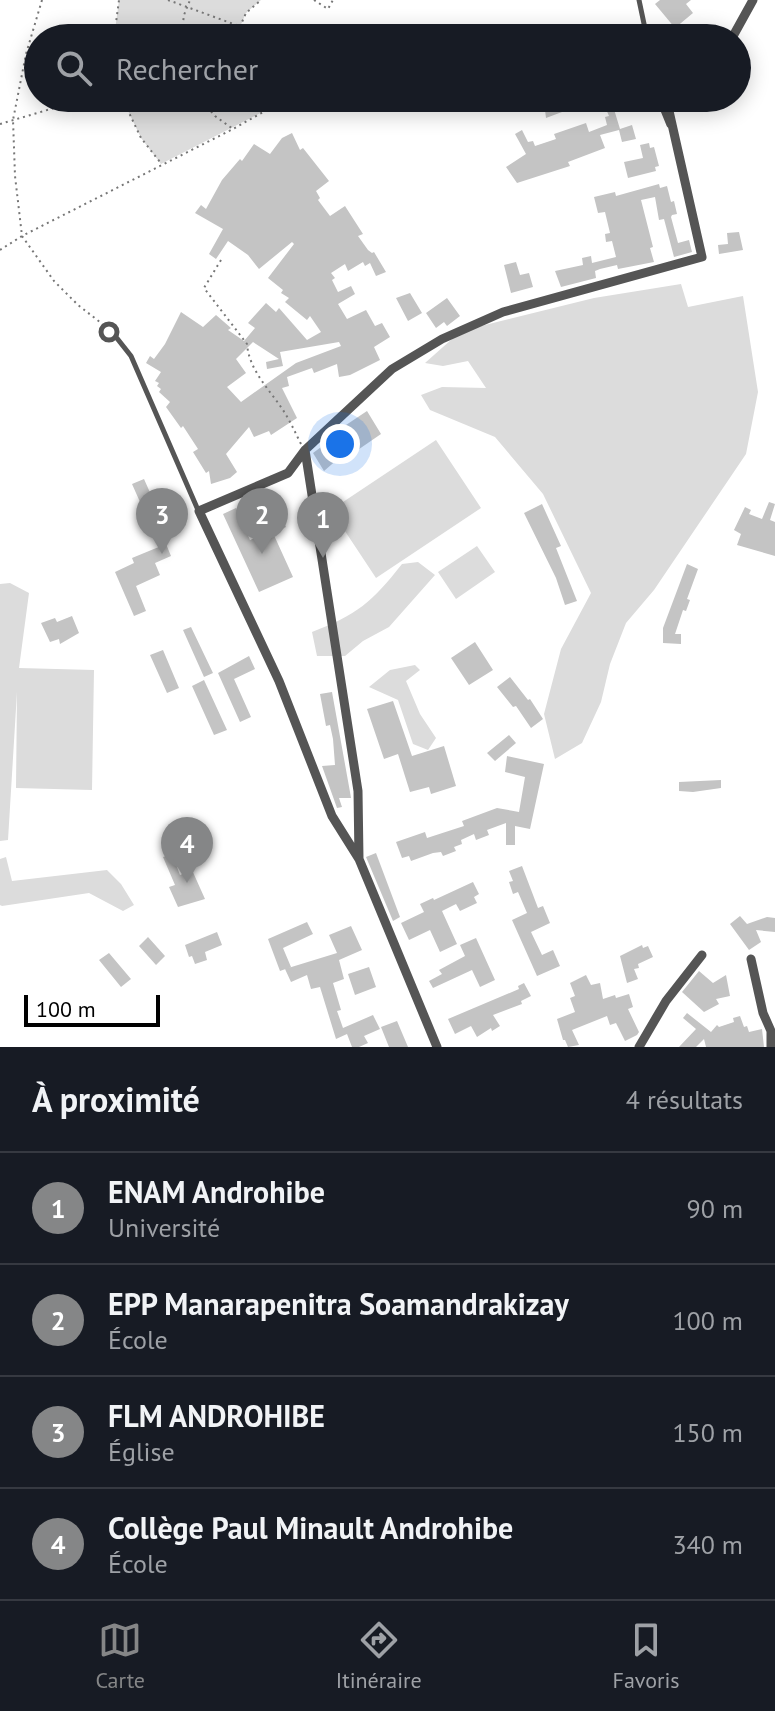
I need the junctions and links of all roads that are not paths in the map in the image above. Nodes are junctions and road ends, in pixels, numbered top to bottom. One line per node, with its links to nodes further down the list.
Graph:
1 (639, 0): 3 (lane)
2 (753, 0): 4 (street)
3 (644, 24)
4 (740, 24)
5 (664, 112): 7 (lane)
6 (669, 112): 7 (street)
7 (674, 136): 9 (street)
8 (116, 337): 8 (lane); 10 (lane)
9 (305, 450): 10 (street); 11 (street)
10 (199, 511): 11 (street)
11 (359, 859): 14 (street)
12 (702, 955): 15 (street)
13 (751, 959): 16 (street)
14 (437, 1047)
15 (639, 1047)
16 (771, 1047)

